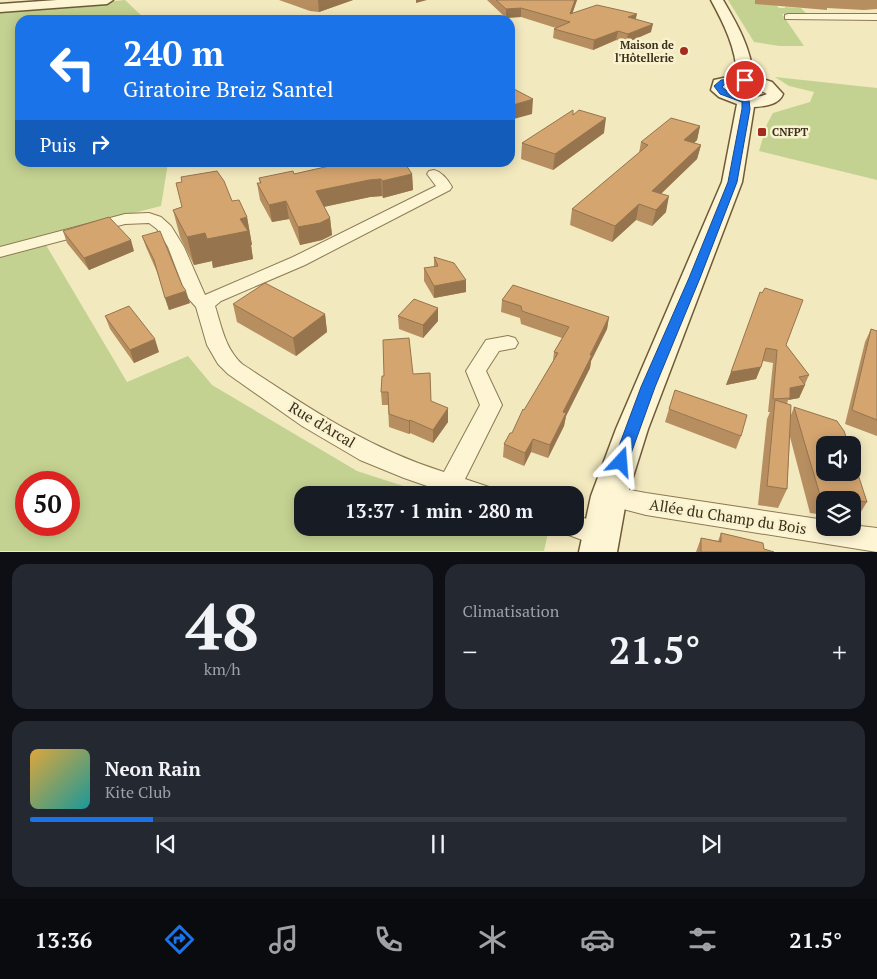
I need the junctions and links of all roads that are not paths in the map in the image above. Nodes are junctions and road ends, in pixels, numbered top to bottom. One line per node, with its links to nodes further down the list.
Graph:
1 (107, 0): 3 (main road)
2 (717, 0): 12 (main road)
3 (0, 8)
4 (877, 16): 5 (street)
5 (788, 17)
6 (434, 174): 8 (street)
7 (0, 252): 8 (street, Rue d'Arcal)
8 (205, 304): 10 (street, Rue d'Arcal)
9 (508, 344): 10 (street)
10 (450, 484): 11 (street, Rue d'Arcal)
11 (456, 486)
12 (609, 496): 13 (main road); 14 (street, Allée du Champ du Bois)
13 (592, 537)
14 (877, 540)

